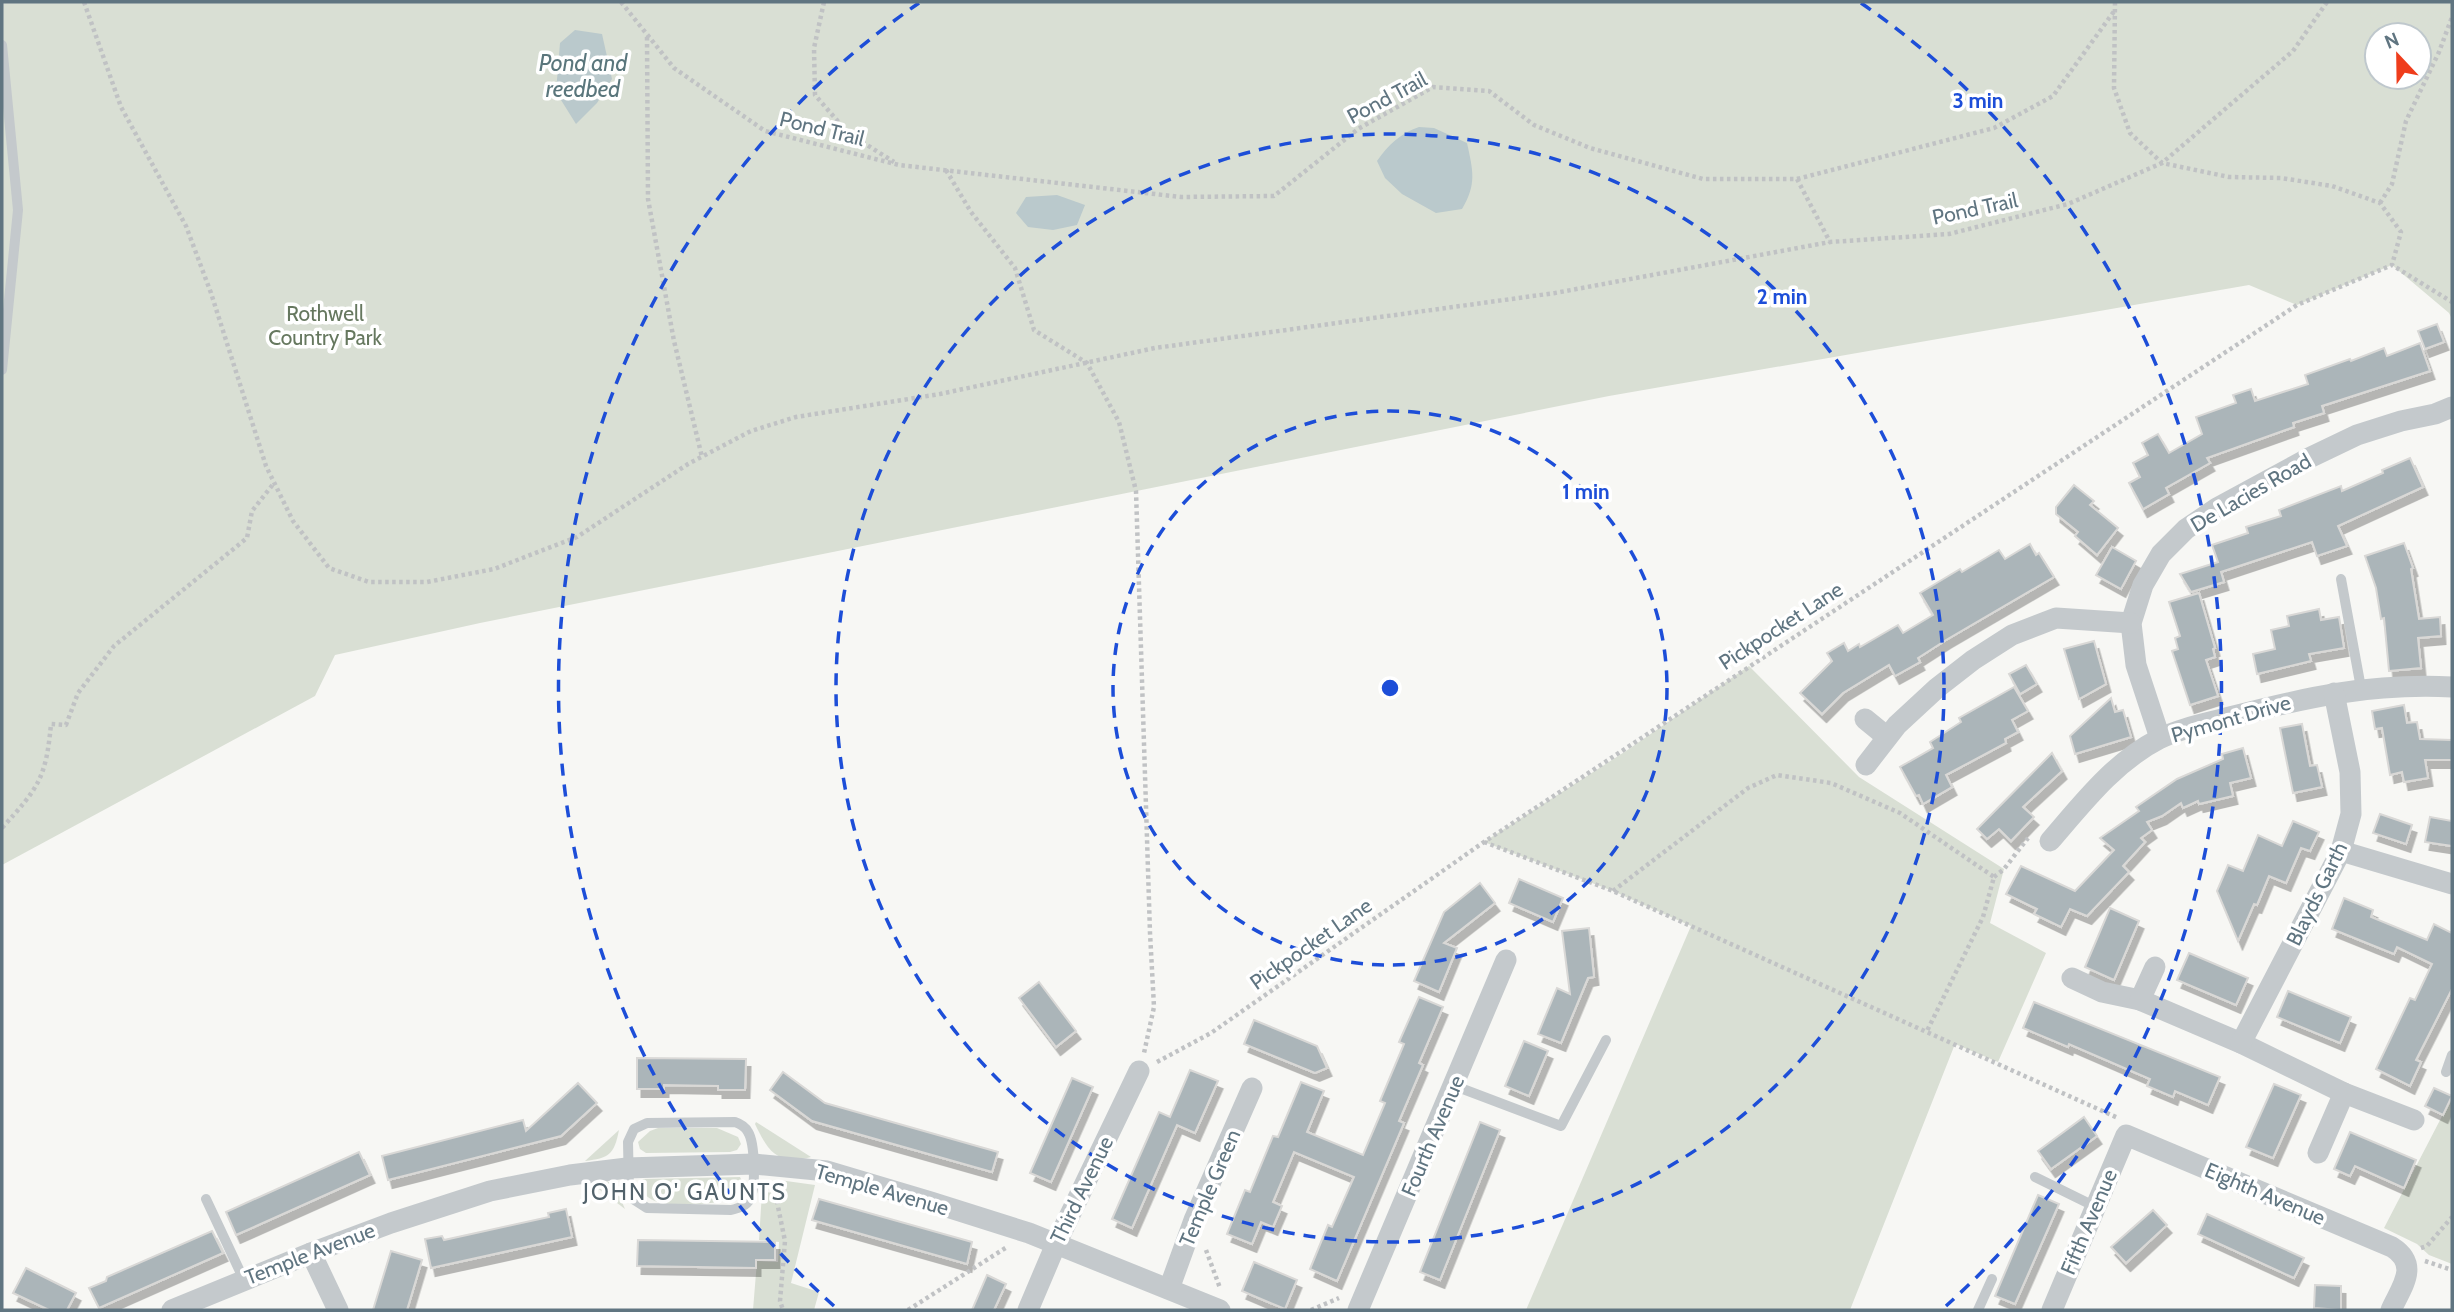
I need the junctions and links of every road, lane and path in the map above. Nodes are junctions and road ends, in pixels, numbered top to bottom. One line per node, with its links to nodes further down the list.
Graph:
1 (84, 2): 22 (path, Pond Trail)
2 (621, 2): 8 (path, Pond Trail)
3 (824, 2): 11 (path)
4 (2115, 2): 6 (path)
5 (2327, 2): 10 (path, Pond Trail)
6 (2115, 10): 10 (path); 13 (path, Pond Trail)
7 (2452, 17): 14 (path)
8 (647, 35): 11 (path, Pond Trail); 21 (path)
9 (2, 45): 19 (lane)
10 (2162, 163): 14 (path); 15 (path, Pond Trail)
11 (899, 165): 12 (path, Pond Trail)
12 (946, 170): 13 (path, Pond Trail); 18 (path)
13 (1797, 179): 15 (path)
14 (2380, 203): 16 (path)
15 (1830, 242): 18 (path, Pond Trail)
16 (2392, 265): 17 (path); 34 (path, Pickpocket Lane)
17 (2452, 302)
18 (1087, 363): 21 (path, Pond Trail); 47 (path)
19 (2, 369)
20 (2452, 407): 24 (street, De Lacies Road)
21 (702, 457): 22 (path, Pond Trail)
22 (274, 483): 32 (path)
23 (2341, 579): 26 (lane)
24 (2131, 622): 29 (street); 30 (street, De Lacies Road)
25 (2452, 687): 26 (street, Pymont Drive)
26 (2361, 688): 27 (street, Pymont Drive)
27 (2334, 693): 30 (street, Pymont Drive); 35 (street, Blayds Garth)
28 (1865, 719): 29 (street)
29 (1887, 737): 31 (street)
30 (2160, 738): 33 (street, Pymont Drive)
31 (1866, 765)
32 (2, 828)
33 (2050, 841): 36 (path)
34 (1484, 842): 38 (path); 47 (path, Pickpocket Lane)
35 (2341, 852): 37 (street); 45 (street, Blayds Garth)
36 (1994, 877): 38 (path); 43 (path)
37 (2452, 884)
38 (1613, 891): 43 (path)
39 (1506, 960): 49 (street, Fourth Avenue)
40 (2155, 967): 42 (street)
41 (2072, 978): 42 (street)
42 (2140, 1000): 45 (street)
43 (1927, 1031): 53 (path)
44 (1606, 1040): 49 (lane)
45 (2241, 1043): 51 (street)
46 (2452, 1055): 48 (lane)
47 (1139, 1071): 63 (street, Third Avenue)
48 (2446, 1072)
49 (1455, 1086): 78 (street, Fourth Avenue)
50 (1252, 1088): 61 (street, Temple Green)
51 (2344, 1093): 52 (street); 54 (street)
52 (2414, 1120)
53 (2126, 1135): 59 (street, Fifth Avenue); 65 (street, Eighth Avenue)
54 (2318, 1153)
55 (762, 1164): 56 (street, Temple Avenue); 56 (lane); 56 (lane); 62 (street, Temple Avenue); 69 (path)
56 (627, 1168): 64 (street, Temple Avenue)
57 (2035, 1177): 59 (lane)
58 (206, 1199): 67 (lane)
59 (2096, 1207): 79 (street, Fifth Avenue)
60 (2452, 1217): 65 (path)
61 (1194, 1220): 68 (street, Temple Green); 70 (path)
62 (1029, 1233): 63 (street, Temple Avenue); 76 (path)
63 (1056, 1244): 68 (street, Temple Avenue); 77 (street, Third Avenue)
64 (311, 1253): 67 (street, Temple Avenue); 73 (street)
65 (2403, 1255): 80 (street)
66 (1992, 1279): 71 (lane)
67 (244, 1280): 72 (street, Temple Avenue)
68 (1169, 1289): 70 (street, Temple Avenue)
69 (780, 1301): 74 (path); 75 (path)
70 (1222, 1304)
71 (1982, 1309)
72 (172, 1310)
73 (338, 1310)
74 (777, 1310)
75 (783, 1310)
76 (908, 1310)
77 (1028, 1310)
78 (1358, 1310)
79 (2052, 1310)
80 (2391, 1310)

